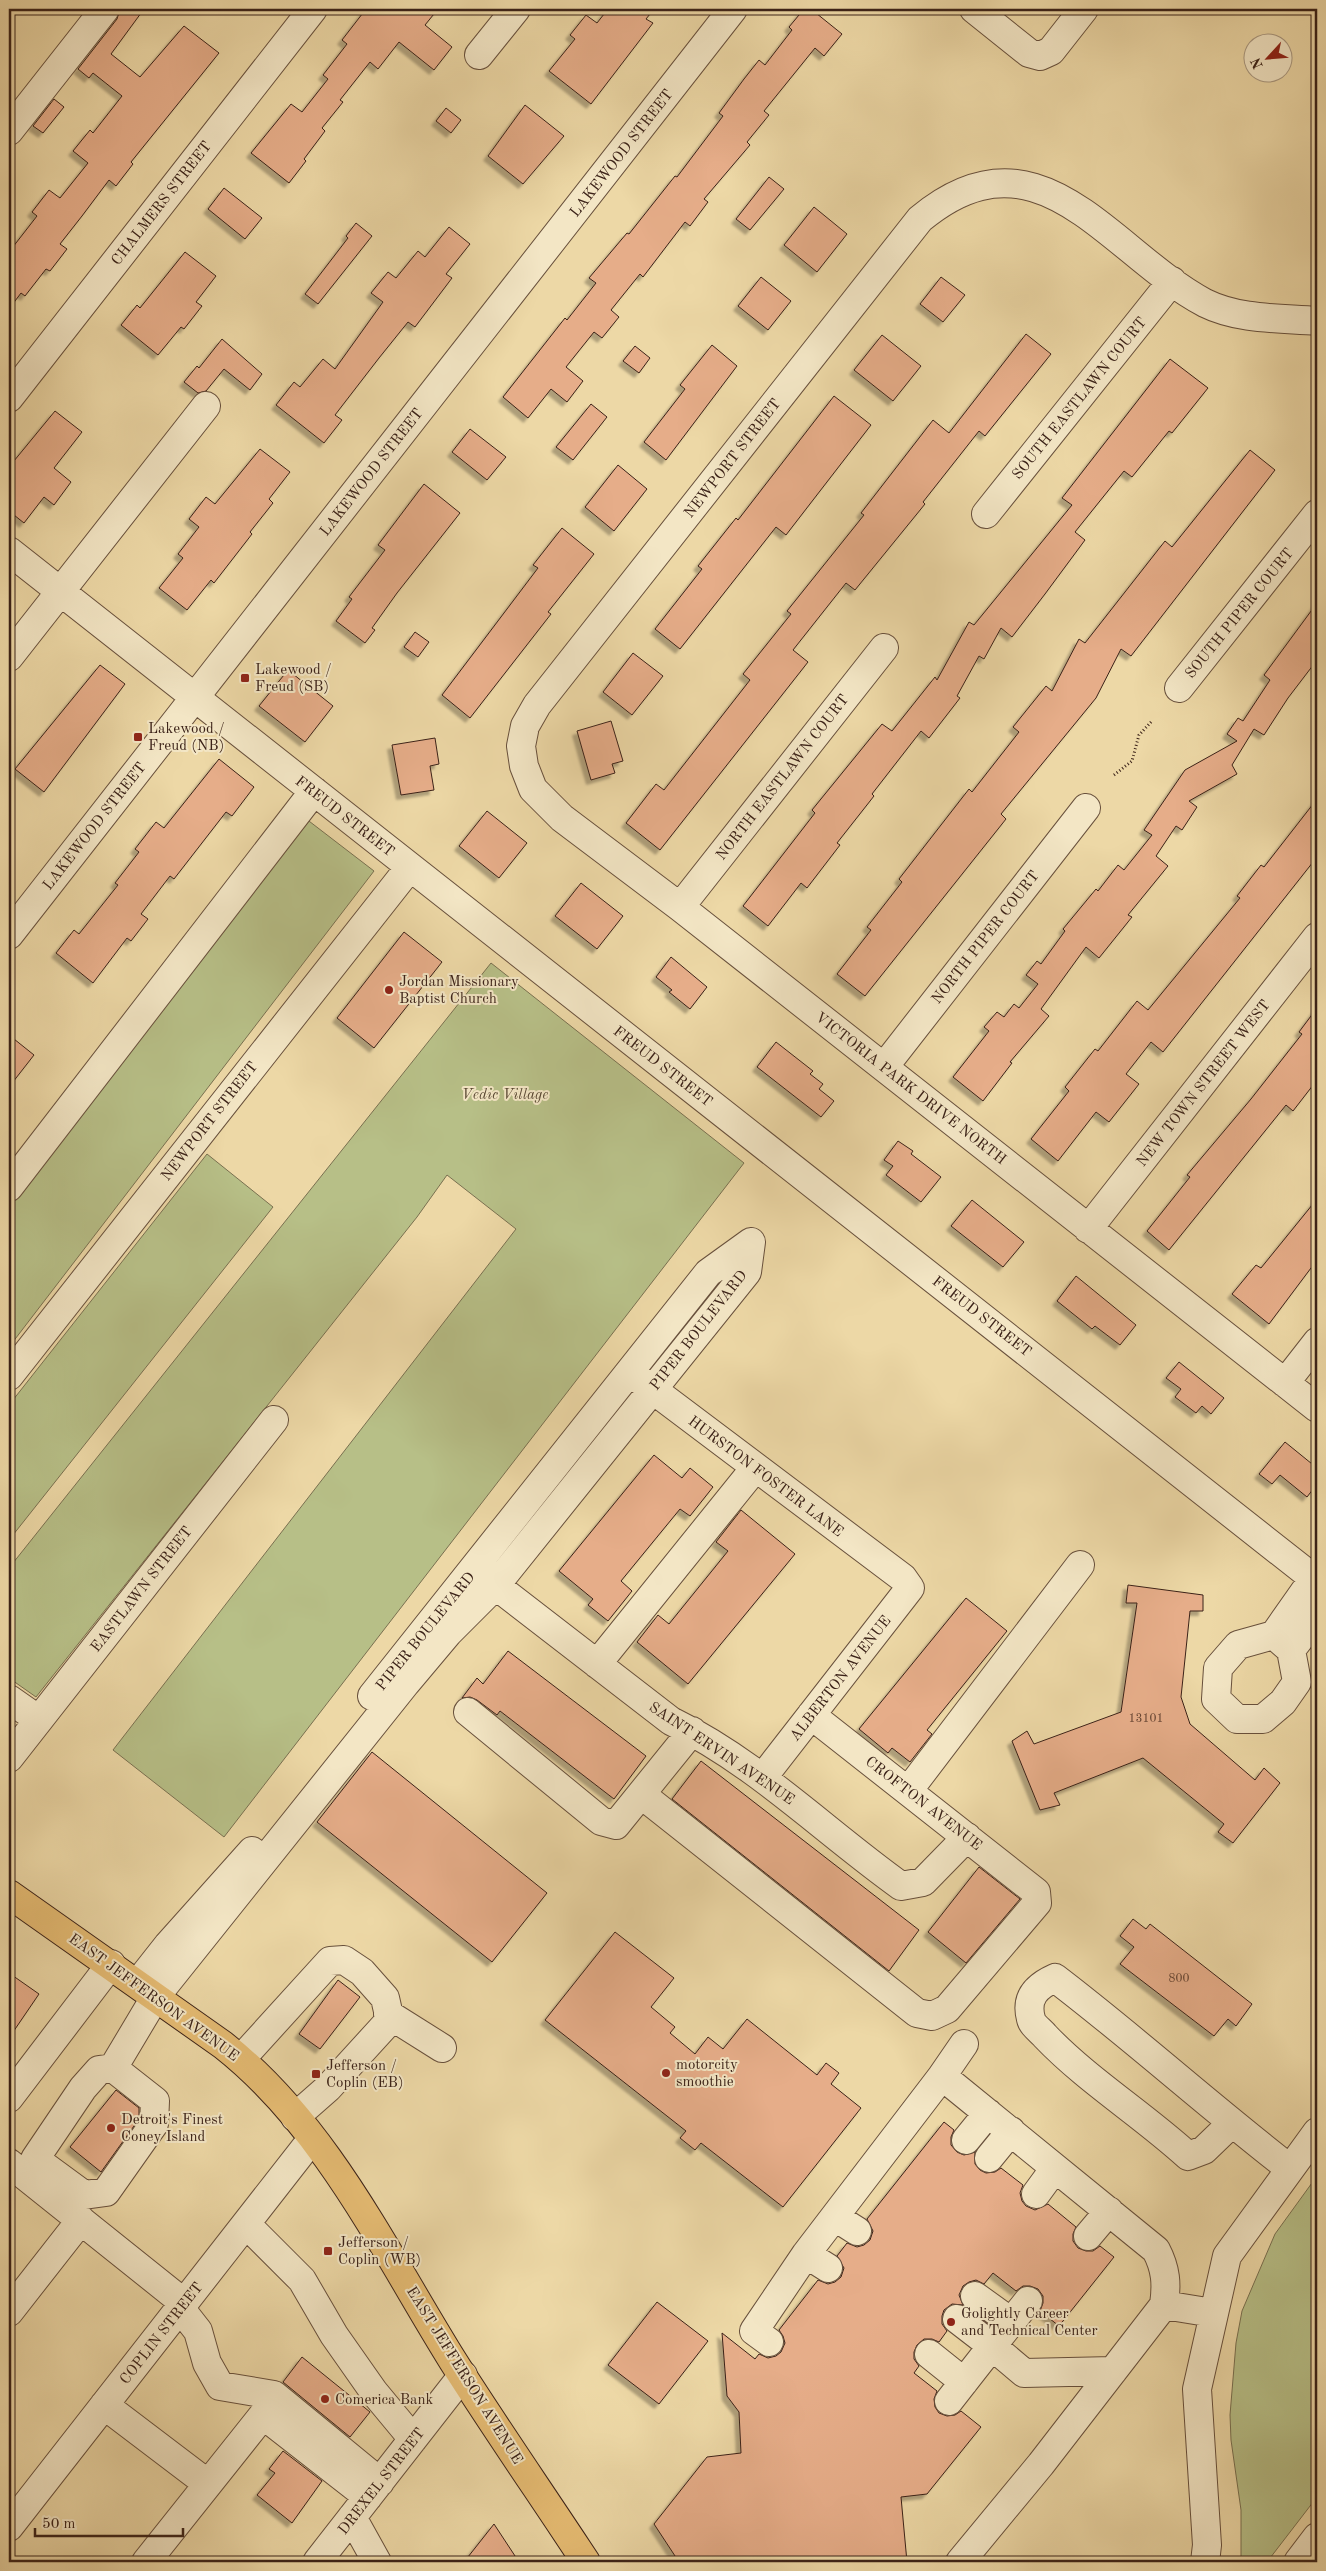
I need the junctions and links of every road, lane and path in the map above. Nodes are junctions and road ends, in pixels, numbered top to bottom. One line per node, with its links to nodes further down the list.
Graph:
1 (105, 9): 8 (street)
2 (313, 9): 11 (street, CHALMERS STREET)
3 (516, 9): 7 (street)
4 (733, 9): 20 (street, LAKEWOOD STREET)
5 (974, 9): 6 (street)
6 (1084, 9)
7 (479, 55)
8 (9, 131)
9 (1172, 281): 10 (street, NEWPORT STREET); 13 (street, SOUTH EASTLAWN COURT); 22 (street, NEWPORT STREET)
10 (1317, 321)
11 (9, 398)
12 (206, 406): 16 (street)
13 (986, 514)
14 (1317, 514): 19 (street, SOUTH PIPER COURT)
15 (9, 551): 16 (street, FREUD STREET)
16 (61, 592): 18 (street); 20 (street, FREUD STREET)
17 (884, 648): 27 (street, NORTH EASTLAWN COURT)
18 (9, 657)
19 (1179, 688)
20 (195, 698): 24 (street, FREUD STREET); 28 (street, LAKEWOOD STREET)
21 (1152, 721): 23 (path)
22 (523, 756): 27 (street, VICTORIA PARK DRIVE NORTH)
23 (1114, 775)
24 (314, 791): 26 (street, FREUD STREET); 31 (street)
25 (1086, 808): 30 (street, NORTH PIPER COURT)
26 (410, 867): 34 (street, NEWPORT STREET); 43 (street, FREUD STREET)
27 (680, 906): 30 (street, VICTORIA PARK DRIVE NORTH)
28 (9, 935)
29 (1317, 937): 32 (street, NEW TOWN STREET WEST)
30 (884, 1067): 32 (street, VICTORIA PARK DRIVE NORTH)
31 (9, 1187)
32 (1088, 1229): 36 (street, VICTORIA PARK DRIVE NORTH)
33 (1317, 1342): 36 (street)
34 (9, 1376)
35 (640, 1381): 35 (street, PIPER BOULEVARD); 39 (street, HURSTON FOSTER LANE); 41 (street, PIPER BOULEVARD); 44 (street, PIPER BOULEVARD)
36 (1285, 1383): 37 (street, VICTORIA PARK DRIVE NORTH)
37 (1317, 1408)
38 (274, 1420): 50 (street, EASTLAWN STREET)
39 (754, 1468): 42 (street, HURSTON FOSTER LANE); 46 (street)
40 (1080, 1566): 54 (street)
41 (475, 1569): 44 (street, SAINT ERVIN AVENUE); 59 (street, PIPER BOULEVARD)
42 (903, 1578): 49 (street, ALBERTON AVENUE)
43 (1316, 1580): 45 (street)
44 (495, 1586): 46 (street, SAINT ERVIN AVENUE); 59 (street, PIPER BOULEVARD)
45 (1317, 1616)
46 (597, 1664): 51 (street, SAINT ERVIN AVENUE)
47 (9, 1699): 50 (street)
48 (468, 1712): 55 (street)
49 (811, 1715): 53 (street, ALBERTON AVENUE); 54 (street, CROFTON AVENUE)
50 (39, 1720): 52 (street, EASTLAWN STREET)
51 (692, 1731): 53 (street, SAINT ERVIN AVENUE); 55 (street)
52 (9, 1758)
53 (764, 1778): 56 (street, SAINT ERVIN AVENUE)
54 (908, 1791): 56 (street, CROFTON AVENUE)
55 (642, 1795): 56 (street, CROFTON AVENUE)
56 (967, 1838)
57 (9, 1894): 58 (main road, EAST JEFFERSON AVENUE)
58 (111, 1964): 59 (main road, EAST JEFFERSON AVENUE); 66 (street)
59 (147, 1990): 63 (main road, EAST JEFFERSON AVENUE); 64 (street)
60 (388, 2014): 62 (street); 63 (street); 68 (street)
61 (964, 2044): 65 (street)
62 (442, 2048)
63 (241, 2059): 68 (main road, EAST JEFFERSON AVENUE)
64 (113, 2068): 64 (street)
65 (942, 2076): 67 (street); 91 (street)
66 (9, 2098)
67 (988, 2112): 70 (street); 73 (street)
68 (295, 2117): 72 (main road, EAST JEFFERSON AVENUE)
69 (1232, 2124): 69 (street); 77 (street)
70 (1011, 2131): 74 (street); 76 (street)
71 (1317, 2132): 77 (street)
72 (312, 2139): 81 (street, COPLIN STREET); 95 (main road, EAST JEFFERSON AVENUE)
73 (966, 2140)
74 (989, 2158)
75 (9, 2163): 80 (street)
76 (1055, 2168): 78 (street); 79 (street)
77 (1290, 2168): 88 (street)
78 (1036, 2194)
79 (1109, 2211): 82 (street); 86 (street)
80 (81, 2220): 85 (street); 87 (street)
81 (246, 2224): 85 (street, COPLIN STREET); 97 (street)
82 (1088, 2236)
83 (975, 2296): 90 (street)
84 (1028, 2301): 90 (street)
85 (182, 2305): 96 (street, COPLIN STREET); 99 (street)
86 (1164, 2305): 88 (street); 94 (street)
87 (9, 2312)
88 (1213, 2313): 107 (street)
89 (957, 2319): 92 (street)
90 (1011, 2322): 92 (street)
91 (769, 2342)
92 (992, 2346): 93 (street); 94 (street)
93 (929, 2354)
94 (1113, 2371): 106 (street)
95 (463, 2375): 97 (street, DREXEL STREET); 105 (main road, EAST JEFFERSON AVENUE)
96 (104, 2405): 98 (street); 100 (street, COPLIN STREET)
97 (413, 2439): 99 (street, DREXEL STREET)
98 (208, 2484): 99 (street); 102 (street)
99 (367, 2499): 103 (street, DREXEL STREET); 104 (street)
100 (9, 2527)
101 (1317, 2538): 108 (street)
102 (146, 2562)
103 (317, 2562)
104 (377, 2562)
105 (586, 2562)
106 (960, 2562)
107 (1205, 2562)
108 (1298, 2562)

